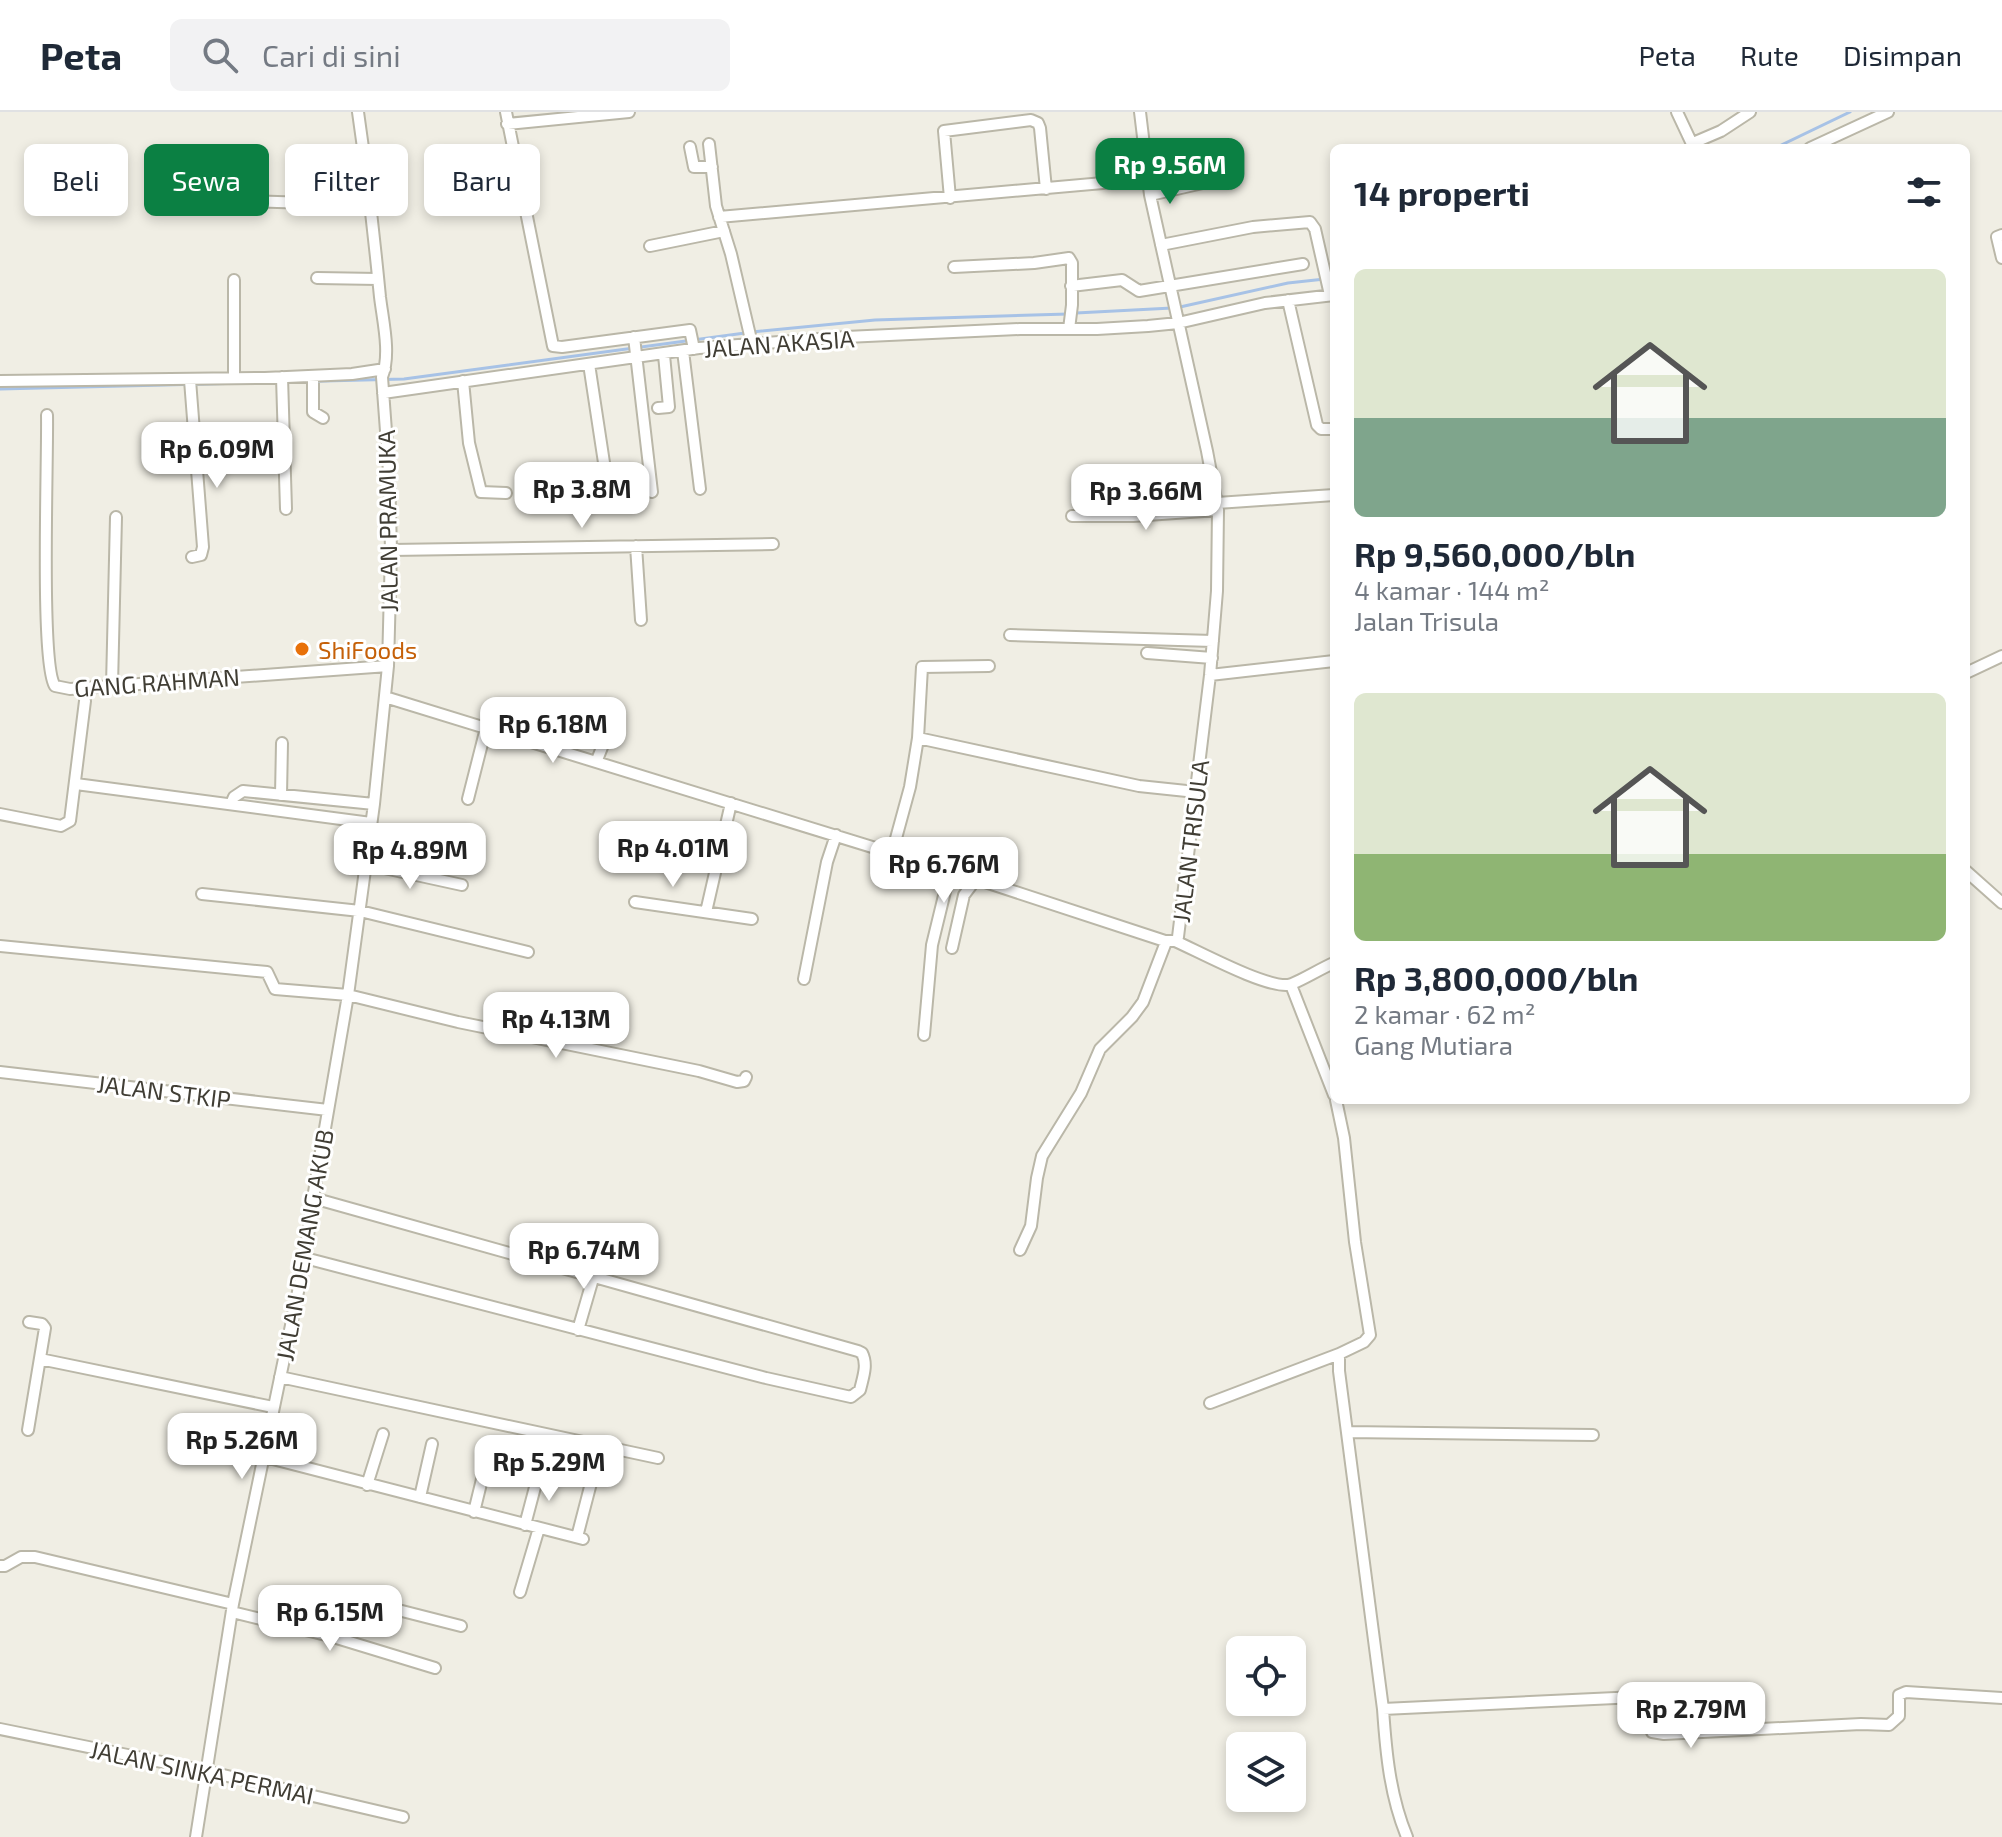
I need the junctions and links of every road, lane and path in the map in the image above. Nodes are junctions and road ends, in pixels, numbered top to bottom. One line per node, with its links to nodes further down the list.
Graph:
1 (358, 112): 10 (street, JALAN PRAMUKA)
2 (506, 112): 9 (street)
3 (629, 112): 9 (street)
4 (1140, 112): 18 (street, JALAN TRISULA)
5 (1677, 112): 12 (street)
6 (1750, 112): 13 (street)
7 (1888, 112): 8 (street)
8 (1867, 116): 14 (street)
9 (507, 124): 41 (street)
10 (363, 144)
11 (709, 144): 16 (street)
12 (1693, 144)
13 (1695, 144)
14 (1817, 144)
15 (690, 147): 16 (street)
16 (712, 167): 23 (street)
17 (1229, 177): 20 (street)
18 (1148, 179): 19 (street); 20 (street, JALAN TRISULA)
19 (1046, 189): 21 (street); 21 (street)
20 (1150, 195): 26 (street, JALAN TRISULA)
21 (950, 198): 23 (street)
22 (373, 216): 32 (street, JALAN PRAMUKA)
23 (719, 217): 24 (street)
24 (724, 231): 27 (street); 42 (street)
25 (2002, 235): 28 (street)
26 (1161, 245): 35 (street, JALAN TRISULA); 36 (street)
27 (650, 246)
28 (2002, 258)
29 (1303, 264): 35 (street)
30 (954, 267): 34 (street)
31 (317, 278): 32 (street)
32 (378, 279): 51 (street, JALAN PRAMUKA)
33 (234, 280): 47 (street)
34 (1071, 286): 35 (street); 40 (street)
35 (1170, 287): 39 (street, JALAN TRISULA)
36 (1330, 289)
37 (1330, 293): 38 (street, JALAN AKASIA)
38 (1288, 300): 39 (street, JALAN AKASIA); 57 (street)
39 (1178, 321): 40 (street, JALAN AKASIA); 63 (street, JALAN TRISULA)
40 (1069, 328): 42 (street, JALAN AKASIA)
41 (634, 337): 43 (street); 45 (street)
42 (751, 339): 43 (street, JALAN AKASIA)
43 (690, 349): 44 (street, JALAN AKASIA); 59 (street)
44 (664, 355): 45 (street, JALAN AKASIA); 54 (street)
45 (636, 357): 46 (street, JALAN AKASIA); 60 (street)
46 (589, 364): 49 (street, JALAN AKASIA); 58 (street)
47 (234, 378): 52 (street, JALAN AKASIA); 53 (street, JALAN AKASIA)
48 (0, 381): 52 (street, JALAN AKASIA)
49 (463, 381): 51 (street, JALAN AKASIA); 61 (street)
50 (313, 382): 51 (street, JALAN AKASIA); 53 (street, JALAN AKASIA); 56 (street)
51 (383, 382): 69 (street, JALAN PRAMUKA)
52 (190, 385): 70 (street)
53 (282, 385): 64 (street)
54 (658, 408)
55 (47, 415): 82 (street, GANG RAHMAN)
56 (323, 418)
57 (1330, 429)
58 (608, 489)
59 (700, 489)
60 (652, 492)
61 (506, 493)
62 (1330, 495): 63 (street)
63 (1218, 507): 65 (street); 73 (street, JALAN TRISULA)
64 (286, 509)
65 (1072, 516)
66 (116, 517): 82 (street)
67 (773, 544): 68 (street)
68 (636, 546): 69 (street); 71 (street)
69 (391, 550): 78 (street, JALAN PRAMUKA)
70 (192, 557)
71 (641, 620)
72 (1010, 635): 73 (street)
73 (1213, 641): 76 (street, JALAN TRISULA)
74 (1147, 653): 76 (street)
75 (2002, 656): 80 (street)
76 (1212, 658): 81 (street, JALAN TRISULA)
77 (1330, 661): 81 (street)
78 (388, 666): 82 (street, GANG RAHMAN); 83 (street, JALAN PRAMUKA)
79 (989, 666): 87 (street)
80 (1970, 671)
81 (1210, 675): 91 (street, JALAN TRISULA)
82 (112, 685)
83 (385, 697): 86 (street, JALAN TRISULA); 96 (street, JALAN DEMANG AKUB)
84 (85, 701): 90 (street)
85 (616, 712): 89 (street)
86 (486, 728): 89 (street, JALAN TRISULA); 93 (street)
87 (918, 738): 91 (street); 100 (street)
88 (282, 743): 92 (street)
89 (597, 760): 94 (street, JALAN TRISULA)
90 (76, 784): 95 (street); 97 (street)
91 (1196, 792): 114 (street, JALAN TRISULA)
92 (281, 795): 95 (street); 96 (street)
93 (468, 799)
94 (731, 803): 99 (street, JALAN TRISULA); 103 (street)
95 (231, 804): 98 (street)
96 (374, 804): 98 (street, JALAN DEMANG AKUB)
97 (0, 814)
98 (371, 823): 102 (street, JALAN DEMANG AKUB)
99 (836, 835): 100 (street, JALAN TRISULA); 119 (street)
100 (892, 853): 104 (street, JALAN TRISULA)
101 (678, 856): 103 (street)
102 (366, 864): 107 (street); 111 (street, JALAN DEMANG AKUB)
103 (716, 865): 112 (street)
104 (950, 871): 106 (street, JALAN TRISULA); 122 (street)
105 (1970, 875): 110 (street)
106 (976, 879): 114 (street, JALAN TRISULA); 116 (street)
107 (462, 885)
108 (202, 894): 111 (street)
109 (635, 902): 112 (street)
110 (2002, 903)
111 (360, 911): 117 (street); 121 (street, JALAN DEMANG AKUB)
112 (706, 912): 113 (street)
113 (752, 919)
114 (1170, 942): 120 (street); 129 (street)
115 (0, 946): 121 (street)
116 (952, 948)
117 (528, 952)
118 (1330, 965): 120 (street)
119 (804, 979)
120 (1291, 985): 125 (street)
121 (348, 995): 124 (street); 127 (street, JALAN DEMANG AKUB)
122 (924, 1035)
123 (0, 1072): 127 (street, JALAN STKIP)
124 (746, 1077)
125 (1330, 1085)
126 (1336, 1104): 135 (street)
127 (328, 1114): 128 (street, JALAN DEMANG AKUB)
128 (313, 1198): 130 (street, JALAN DEMANG AKUB); 131 (street)
129 (1020, 1250)
130 (305, 1258): 133 (street); 136 (street, JALAN DEMANG AKUB)
131 (594, 1275): 133 (street); 133 (street)
132 (29, 1322): 134 (street)
133 (578, 1330)
134 (40, 1359): 138 (street); 139 (street)
135 (1339, 1362): 137 (street); 140 (street)
136 (280, 1377): 138 (street, JALAN DEMANG AKUB); 145 (street)
137 (1210, 1403)
138 (273, 1407): 144 (street, JALAN DEMANG AKUB)
139 (28, 1430)
140 (1347, 1432): 142 (street); 161 (street)
141 (383, 1434): 149 (street)
142 (1593, 1435)
143 (432, 1444): 150 (street)
144 (265, 1457): 149 (street); 156 (street, JALAN DEMANG AKUB)
145 (658, 1458)
146 (487, 1459): 151 (street)
147 (539, 1472): 152 (street)
148 (591, 1483): 153 (street)
149 (367, 1485): 150 (street)
150 (420, 1497): 151 (street)
151 (474, 1512): 152 (street)
152 (525, 1525): 153 (street)
153 (539, 1528): 155 (street)
154 (0, 1566): 156 (street)
155 (520, 1592)
156 (232, 1608): 158 (street); 163 (street, JALAN DEMANG AKUB)
157 (461, 1626): 158 (street)
158 (330, 1636): 159 (street)
159 (435, 1668)
160 (2002, 1698): 161 (street)
161 (1383, 1709): 166 (street)
162 (0, 1729): 163 (street, JALAN SINKA PERMAI)
163 (206, 1771): 164 (street, JALAN SINKA PERMAI); 165 (street, JALAN DEMANG AKUB)
164 (403, 1817)
165 (196, 1837)
166 (1407, 1837)

